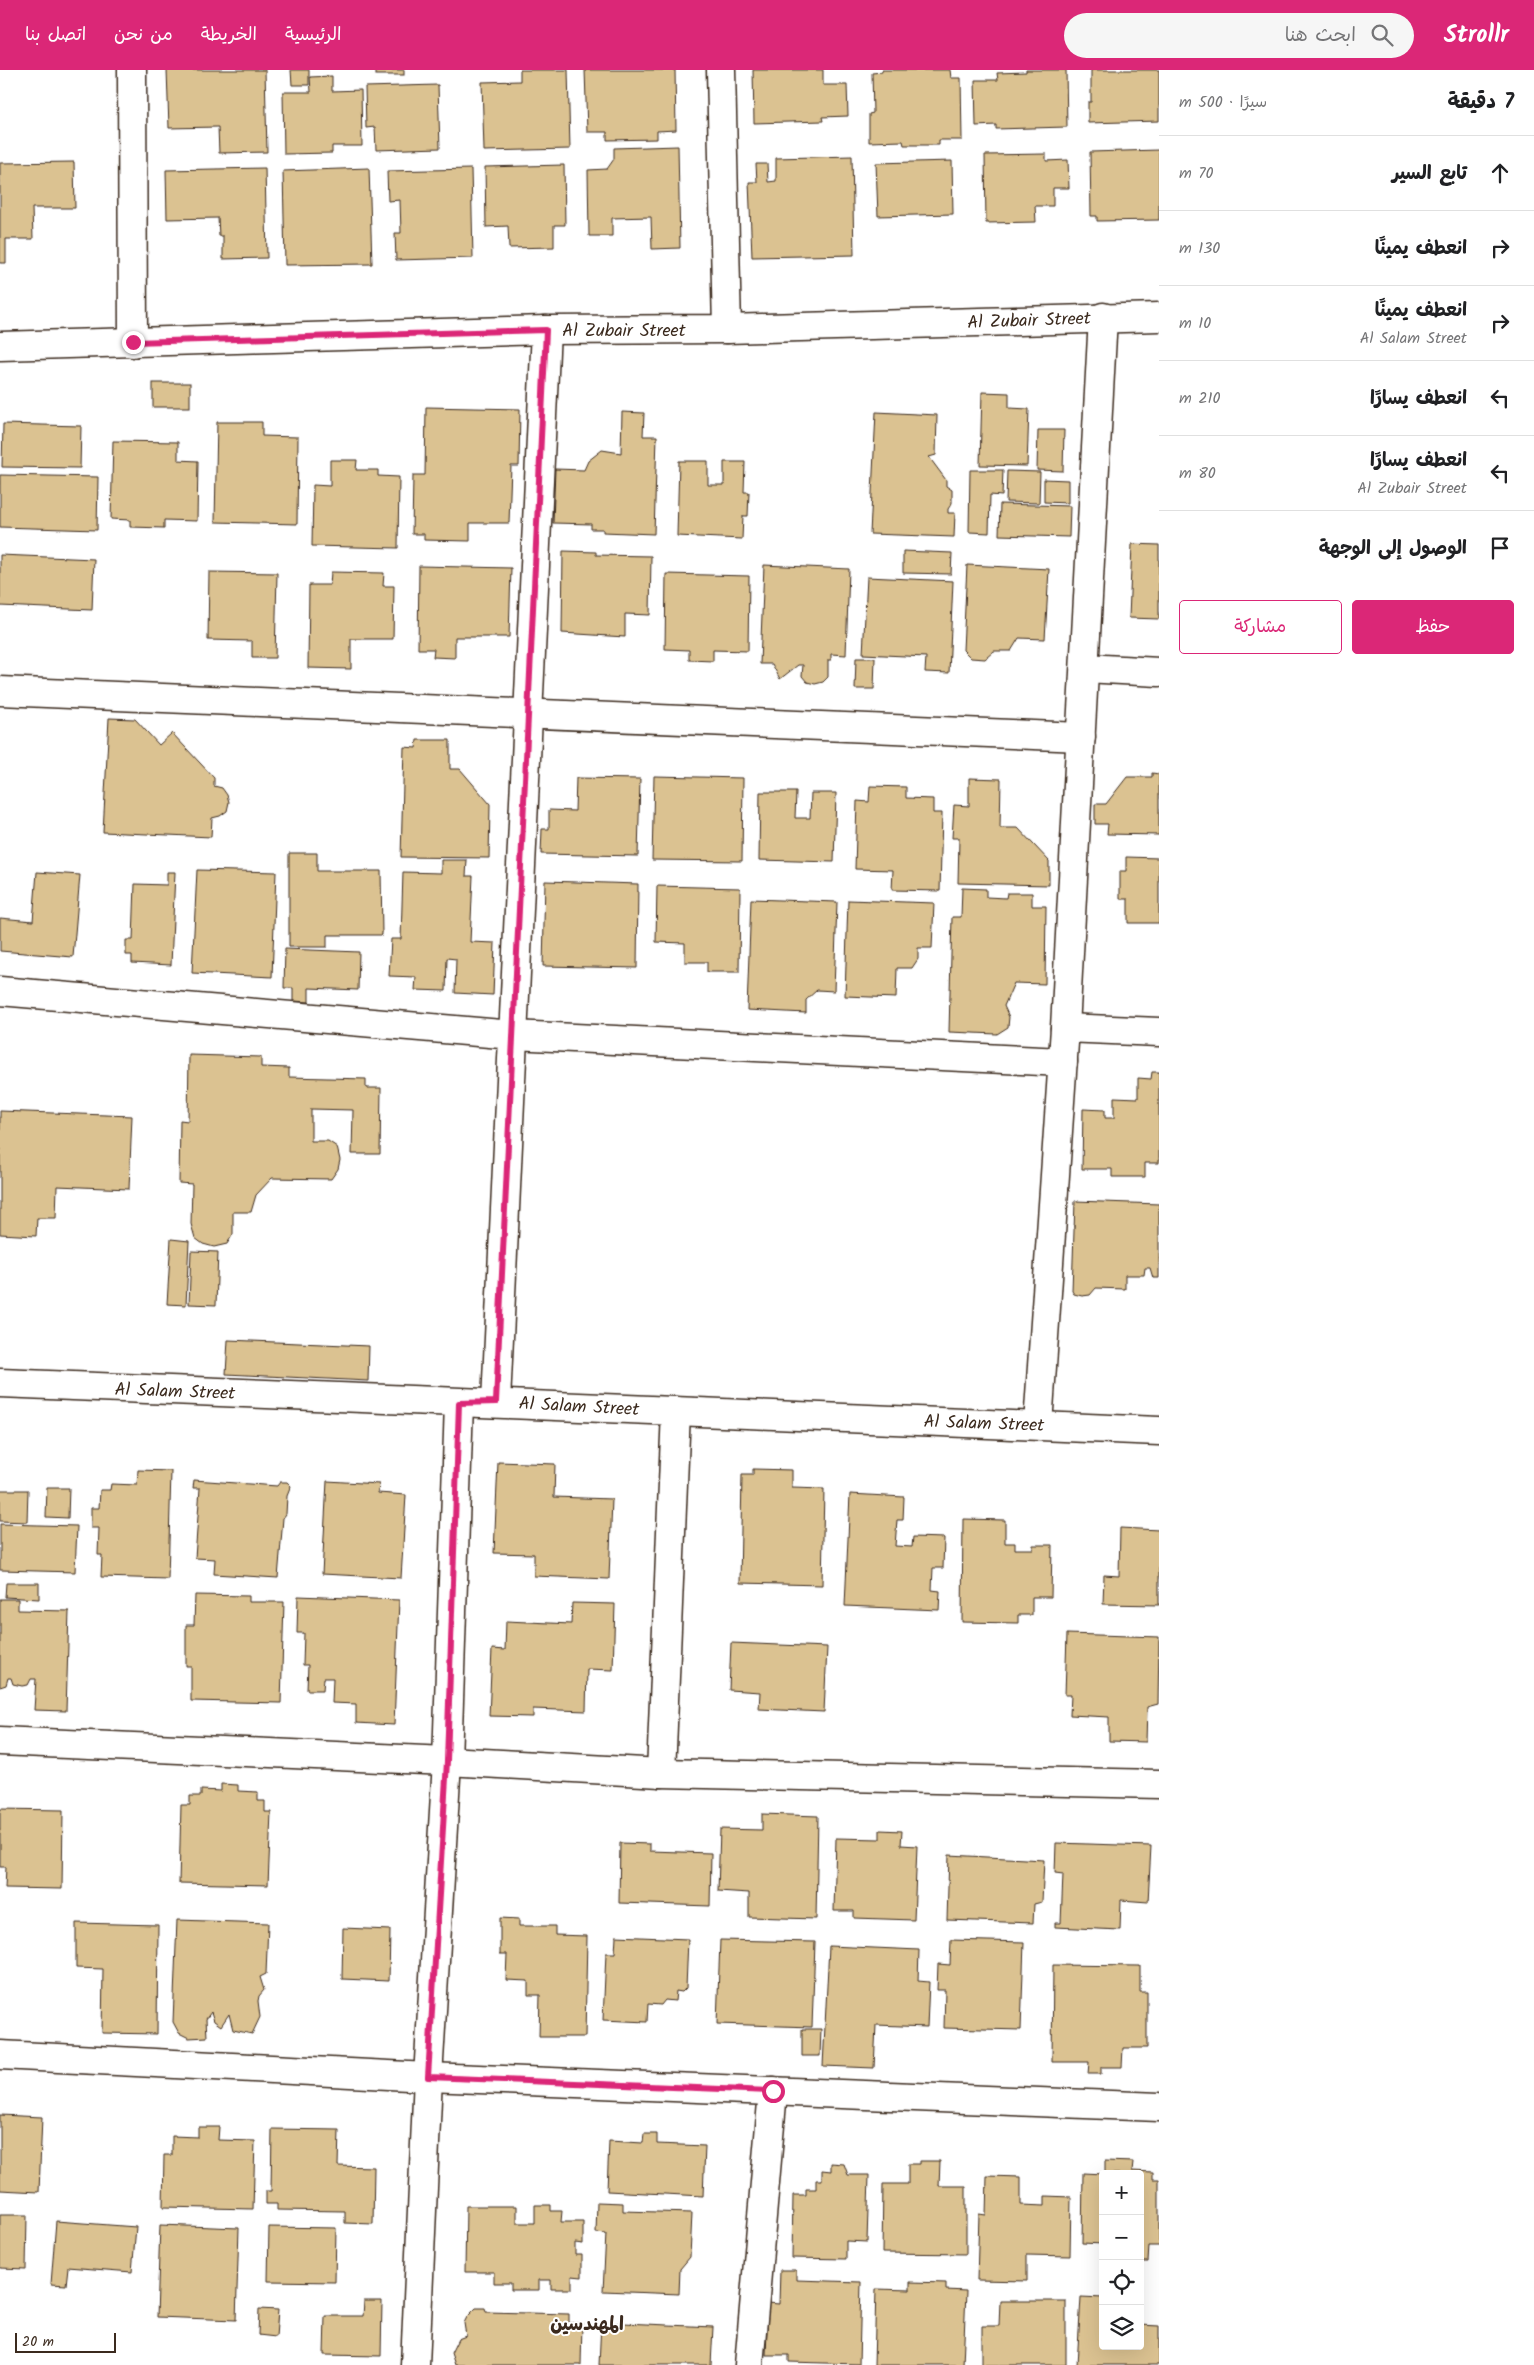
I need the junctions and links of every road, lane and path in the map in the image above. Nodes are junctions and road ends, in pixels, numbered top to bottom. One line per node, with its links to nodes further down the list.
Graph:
1 (132, 70): 7 (street)
2 (721, 70): 5 (street)
3 (1103, 317): 4 (street, Al Zubair Street); 5 (street, Al Zubair Street); 9 (street)
4 (1159, 317)
5 (727, 329): 6 (street, Al Zubair Street)
6 (546, 330): 7 (street, Al Zubair Street); 12 (street)
7 (133, 342): 8 (street, Al Zubair Street)
8 (0, 346)
9 (1085, 668): 10 (street); 13 (street)
10 (1159, 672)
11 (0, 691): 12 (street)
12 (530, 714): 13 (street); 17 (street)
13 (1081, 738): 15 (street)
14 (0, 991): 17 (street)
15 (1065, 1028): 16 (street); 18 (street)
16 (1159, 1032)
17 (513, 1035): 18 (street); 20 (street)
18 (1063, 1062): 23 (street)
19 (0, 1383): 21 (street, Al Salam Street)
20 (496, 1402): 21 (street, Al Salam Street); 22 (street, Al Salam Street)
21 (459, 1403): 26 (street)
22 (676, 1411): 23 (street, Al Salam Street); 27 (street)
23 (1038, 1425): 24 (street, Al Salam Street)
24 (1159, 1431)
25 (0, 1741): 26 (street)
26 (447, 1761): 27 (street); 30 (street)
27 (661, 1773): 28 (street)
28 (1159, 1784)
29 (0, 2055): 30 (street)
30 (428, 2077): 31 (street); 33 (street)
31 (773, 2091): 32 (street); 34 (street)
32 (1159, 2107)
33 (415, 2365)
34 (749, 2365)

